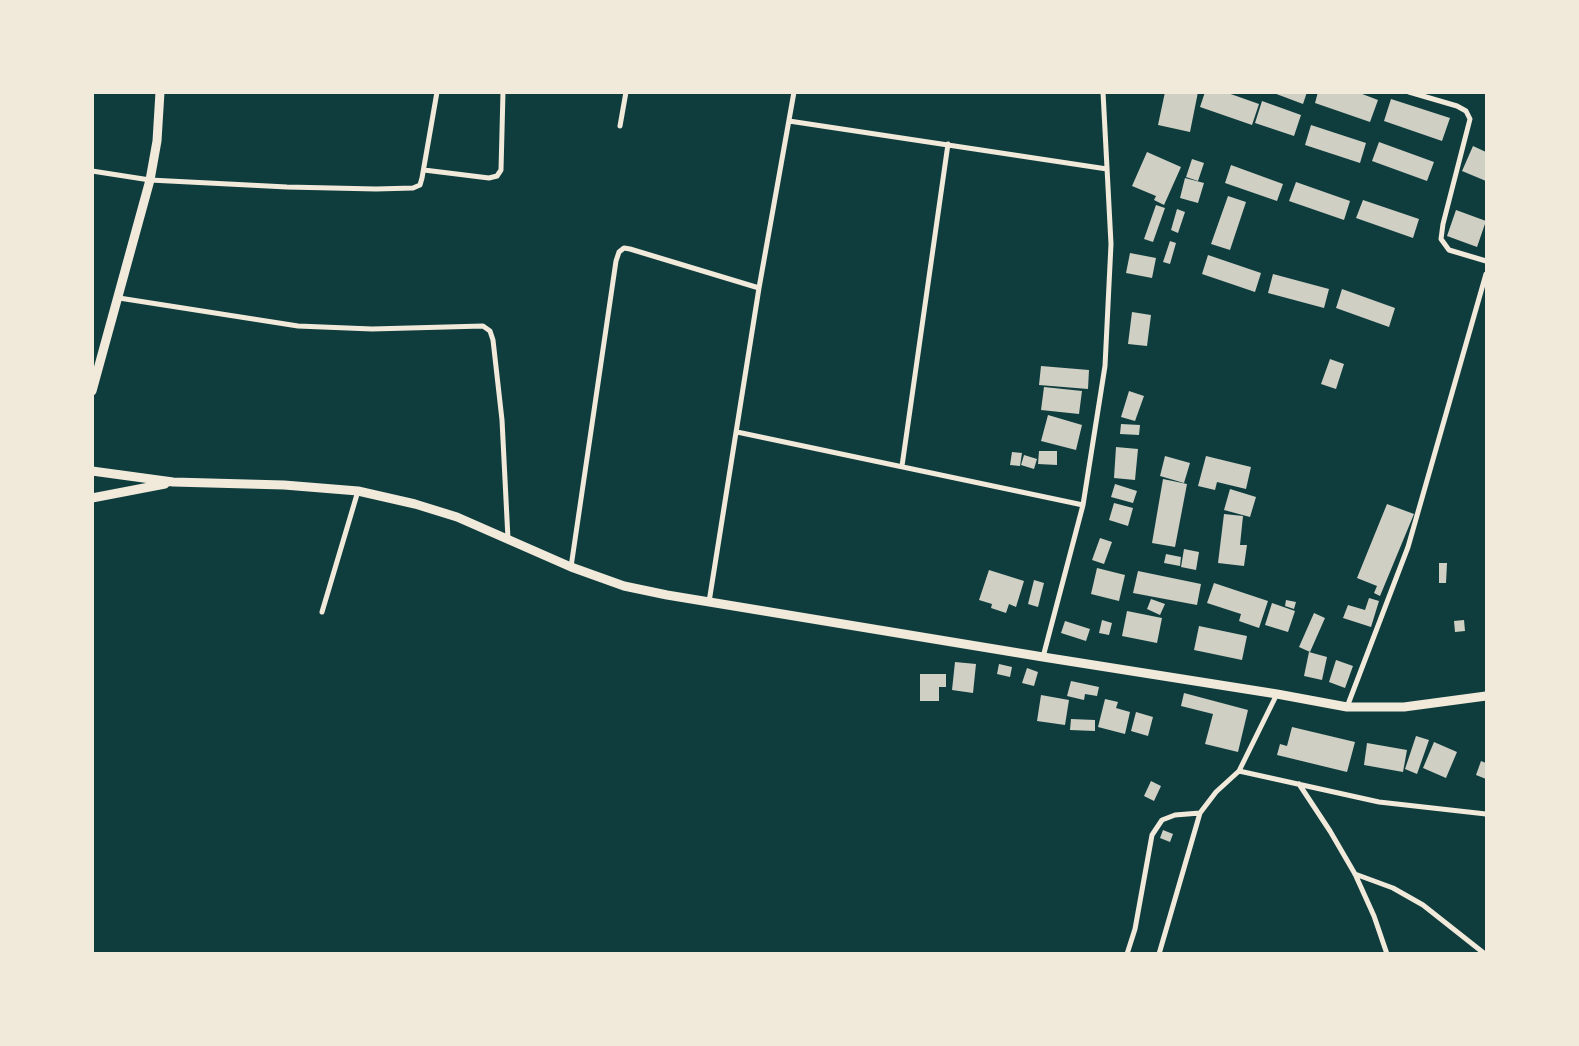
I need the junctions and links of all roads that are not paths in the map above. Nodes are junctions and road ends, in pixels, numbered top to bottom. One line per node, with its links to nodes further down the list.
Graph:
1 (160, 92): 14 (street)
2 (437, 92): 13 (street)
3 (503, 92): 13 (street)
4 (626, 92): 9 (street)
5 (794, 92): 8 (street)
6 (1103, 92): 11 (street)
7 (1409, 92): 15 (street)
8 (789, 121): 10 (street); 17 (street)
9 (620, 126)
10 (948, 144): 11 (street); 21 (street)
11 (1107, 169): 26 (street)
12 (92, 170): 14 (street)
13 (424, 170): 14 (street)
14 (150, 180): 18 (street)
15 (1486, 261)
16 (1486, 274): 34 (street)
17 (759, 288): 20 (street); 28 (street)
18 (119, 298): 19 (street); 27 (street)
19 (93, 386)
20 (737, 432): 21 (street); 29 (street)
21 (902, 466): 26 (street)
22 (92, 470): 23 (street)
23 (173, 482): 24 (street); 25 (street)
24 (358, 491): 27 (street); 30 (street)
25 (92, 498)
26 (1083, 505): 31 (street)
27 (508, 540): 28 (street)
28 (571, 567): 29 (street)
29 (709, 602): 31 (street)
30 (322, 612)
31 (1043, 657): 32 (street)
32 (1277, 694): 34 (street); 35 (street)
33 (1486, 696): 34 (street)
34 (1347, 707)
35 (1239, 771): 36 (street); 37 (street)
36 (1299, 784): 38 (street); 39 (street)
37 (1200, 813): 40 (street); 41 (street)
38 (1486, 814)
39 (1355, 874): 42 (street); 43 (street)
40 (1127, 954)
41 (1159, 954)
42 (1387, 954)
43 (1485, 954)

